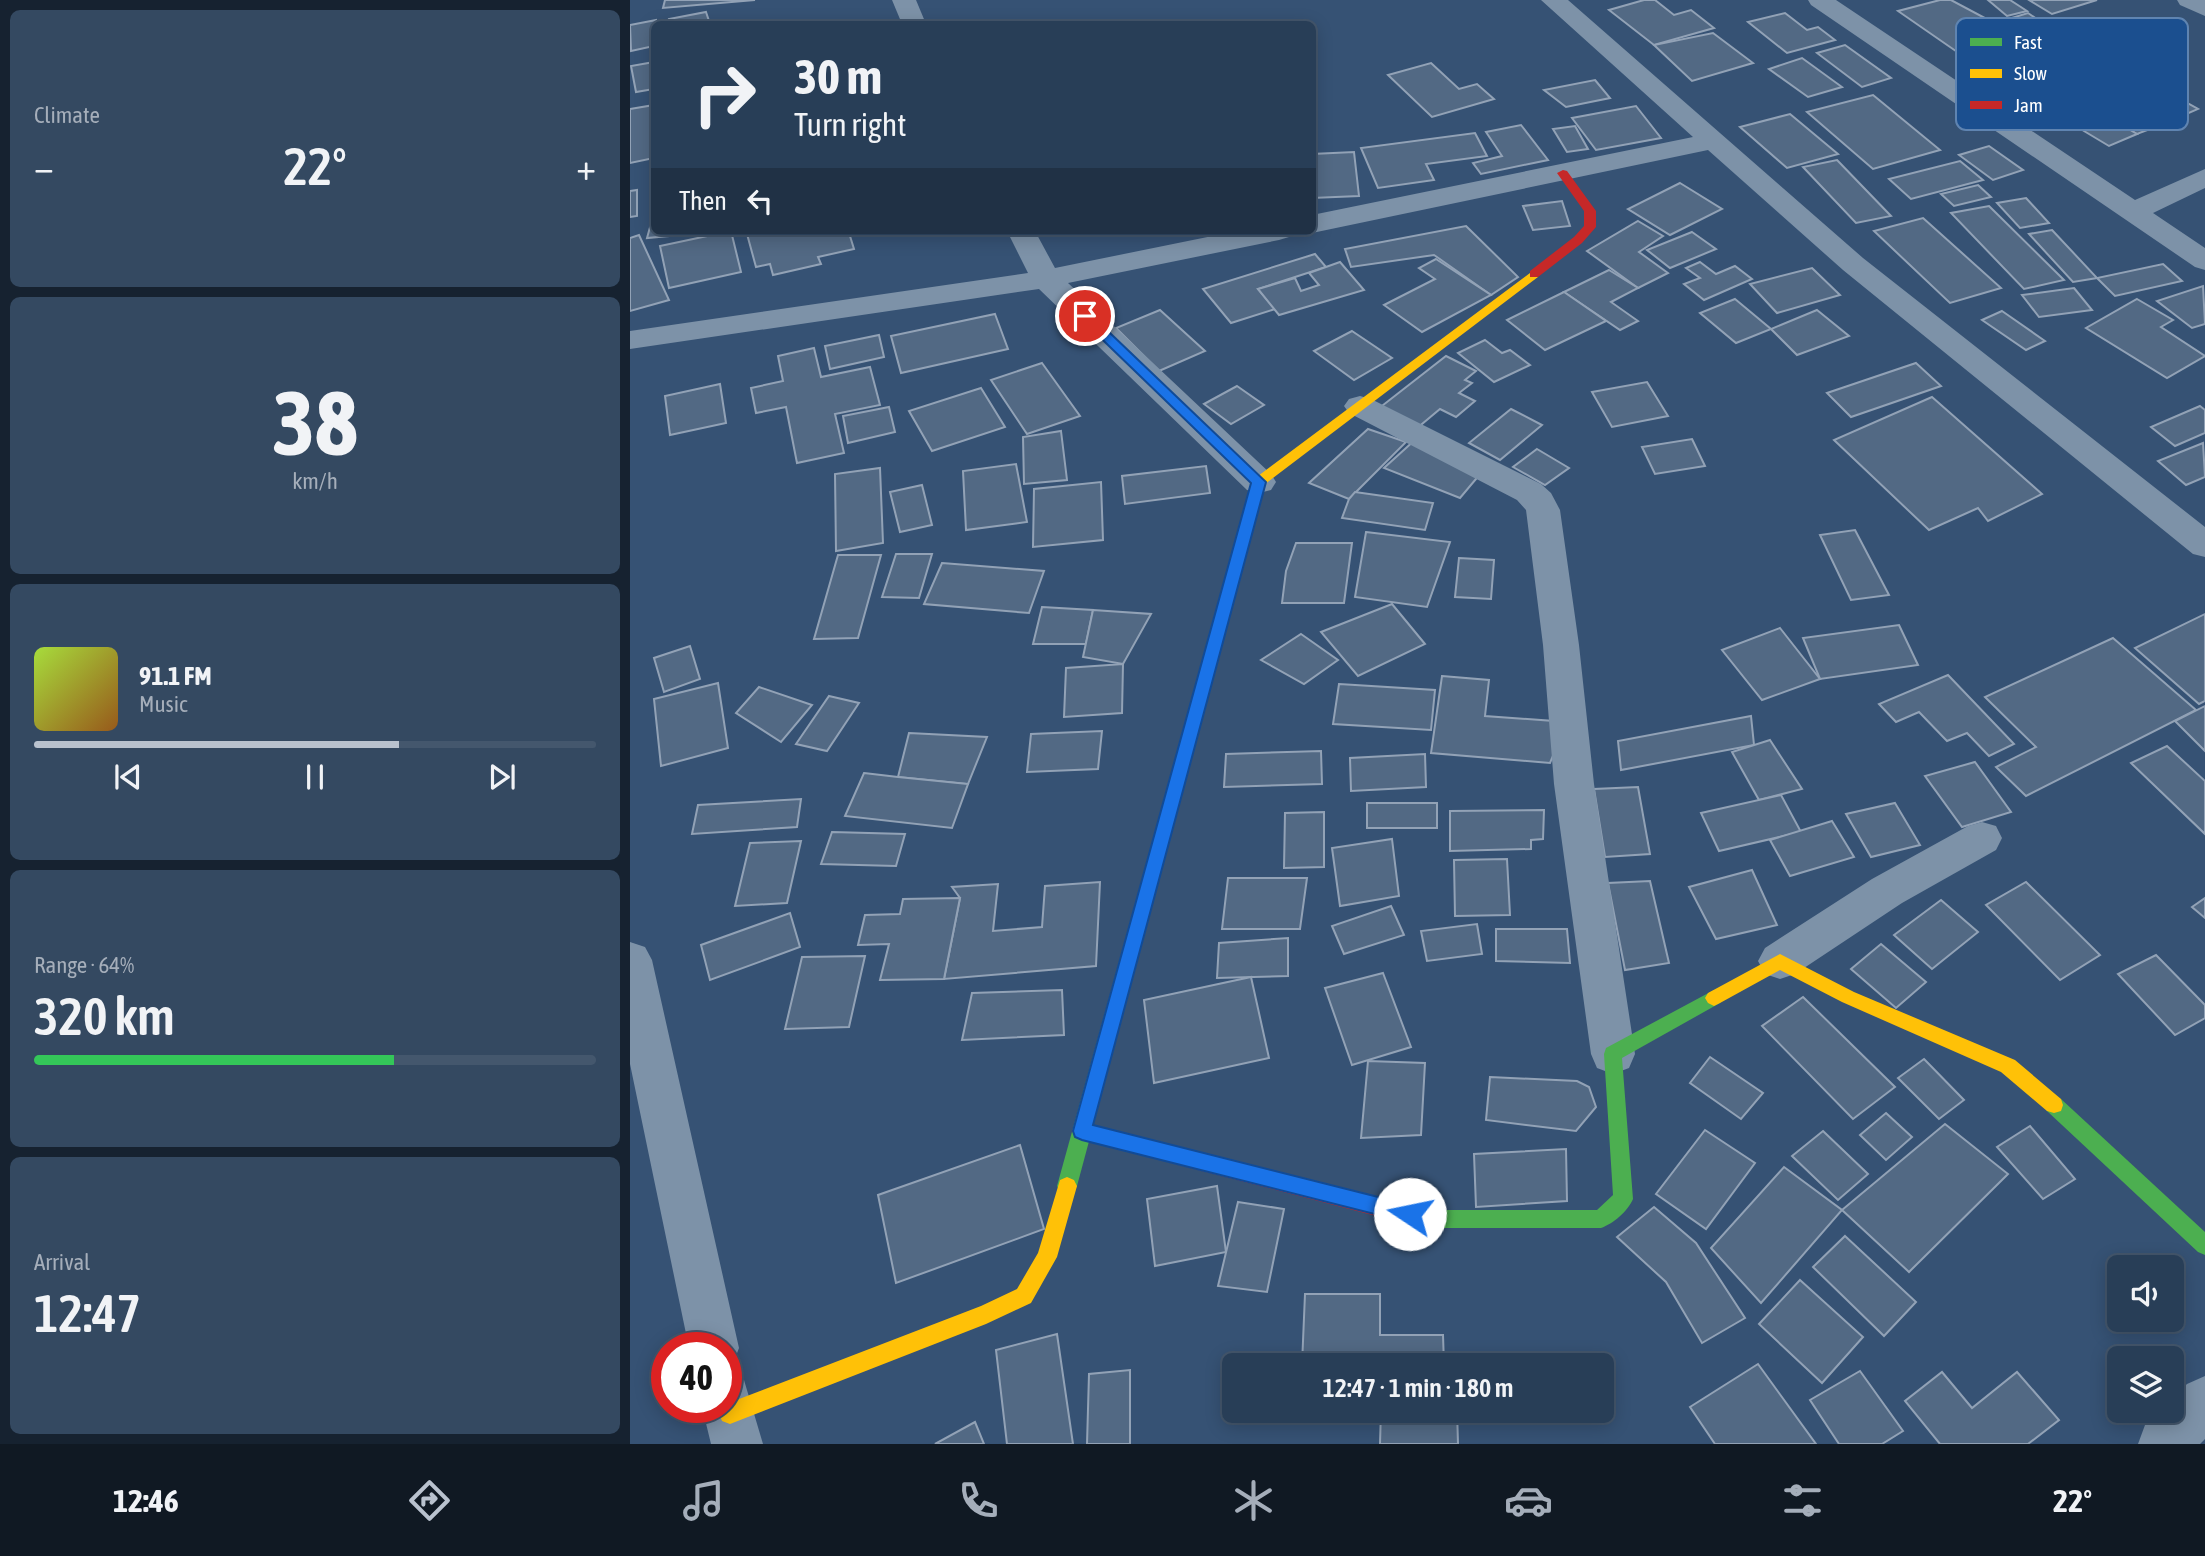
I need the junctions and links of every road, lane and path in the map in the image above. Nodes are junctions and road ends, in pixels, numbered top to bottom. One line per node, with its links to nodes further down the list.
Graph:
1 (904, 0): 6 (street)
2 (1553, 0): 9 (street)
3 (1820, 0): 7 (street)
4 (2189, 0): 5 (street)
5 (2205, 9)
6 (913, 21)
7 (1956, 93)
8 (2010, 130): 12 (street)
9 (1714, 141): 10 (street); 21 (street)
10 (1563, 173): 13 (street); 19 (street)
11 (2205, 177): 12 (street)
12 (2131, 213): 16 (street)
13 (1316, 223)
14 (1023, 235): 17 (street)
15 (1260, 235): 17 (street)
16 (2205, 261)
17 (1046, 279): 18 (street); 20 (street)
18 (630, 340)
19 (1360, 406): 20 (street); 25 (street)
20 (1259, 482): 26 (street)
21 (2205, 545)
22 (1982, 838): 24 (street)
23 (630, 960): 28 (street)
24 (1780, 961): 25 (street); 27 (street)
25 (1613, 1054): 26 (street)
26 (1082, 1131): 30 (street)
27 (2205, 1245)
28 (711, 1332)
29 (2205, 1402): 31 (street)
30 (742, 1414)
31 (2164, 1444)

